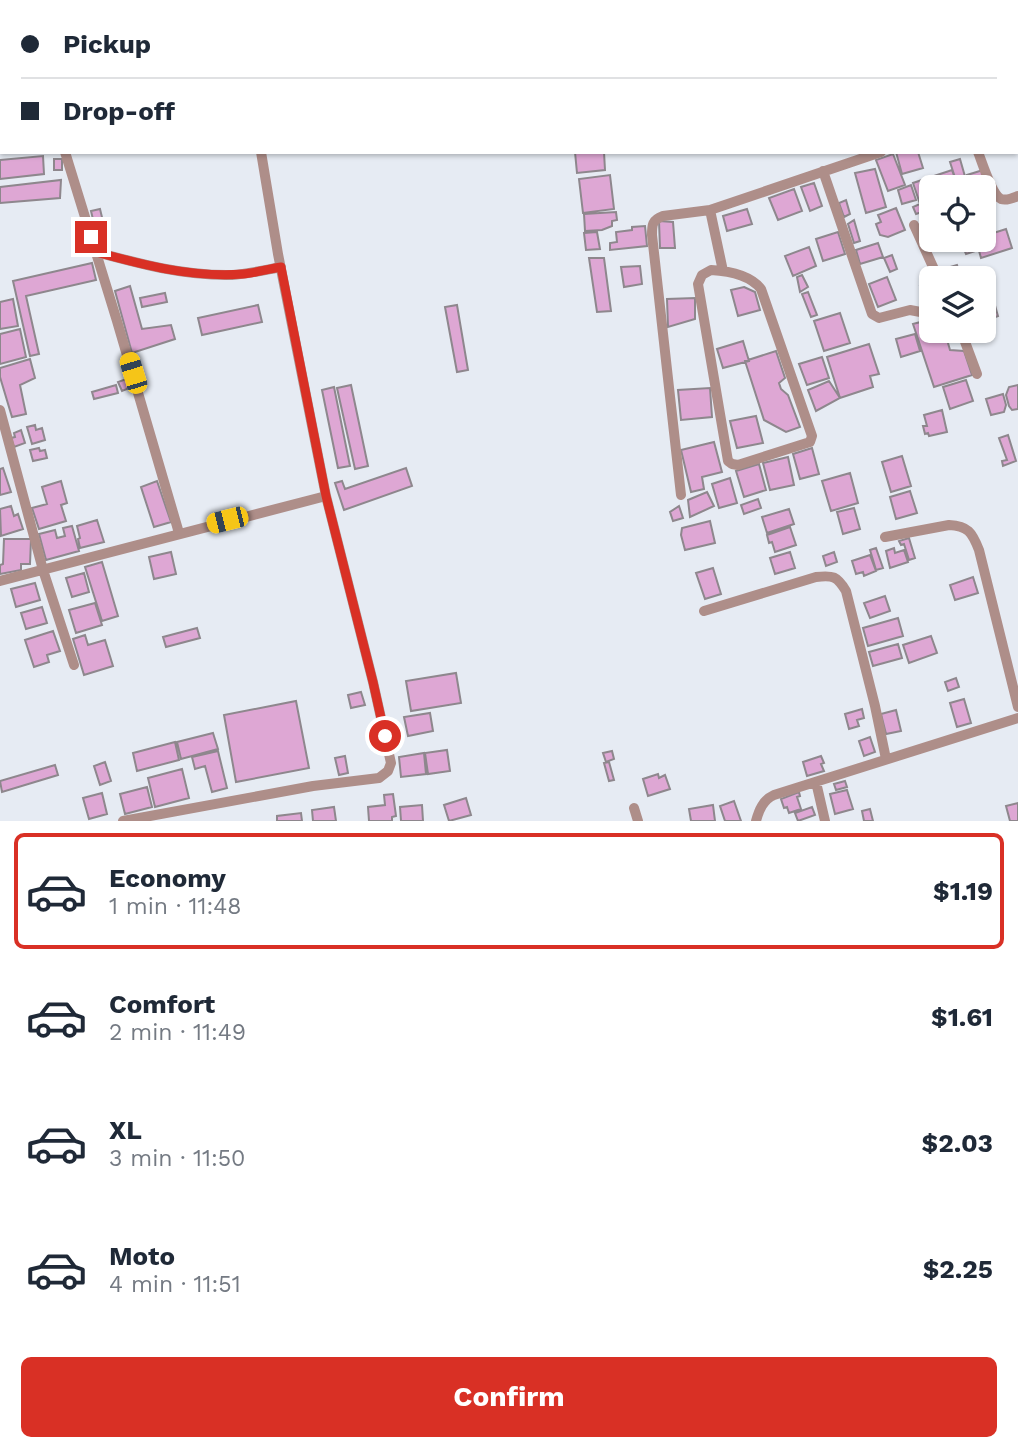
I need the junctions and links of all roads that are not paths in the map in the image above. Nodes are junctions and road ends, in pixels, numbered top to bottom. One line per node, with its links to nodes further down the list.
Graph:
1 (66, 154): 9 (street)
2 (261, 154): 11 (street)
3 (875, 154): 5 (street)
4 (979, 154): 6 (street)
5 (823, 171): 7 (street); 13 (street)
6 (1018, 196)
7 (710, 210): 12 (street); 17 (street)
8 (914, 225): 10 (street)
9 (96, 252): 11 (street); 19 (street)
10 (933, 266)
11 (281, 267): 18 (street)
12 (723, 271): 12 (street)
13 (919, 312)
14 (965, 343): 15 (street)
15 (977, 374)
16 (0, 410): 21 (street)
17 (681, 495)
18 (326, 496): 19 (street); 30 (street)
19 (179, 533): 21 (street)
20 (885, 537): 25 (street)
21 (43, 570): 22 (street); 24 (street)
22 (0, 581)
23 (704, 611): 27 (street)
24 (74, 665)
25 (1018, 706)
26 (1018, 718): 27 (street)
27 (886, 759): 28 (street)
28 (816, 782): 32 (street); 33 (street)
29 (634, 808): 31 (street)
30 (123, 821)
31 (638, 821)
32 (755, 821)
33 (825, 821)

